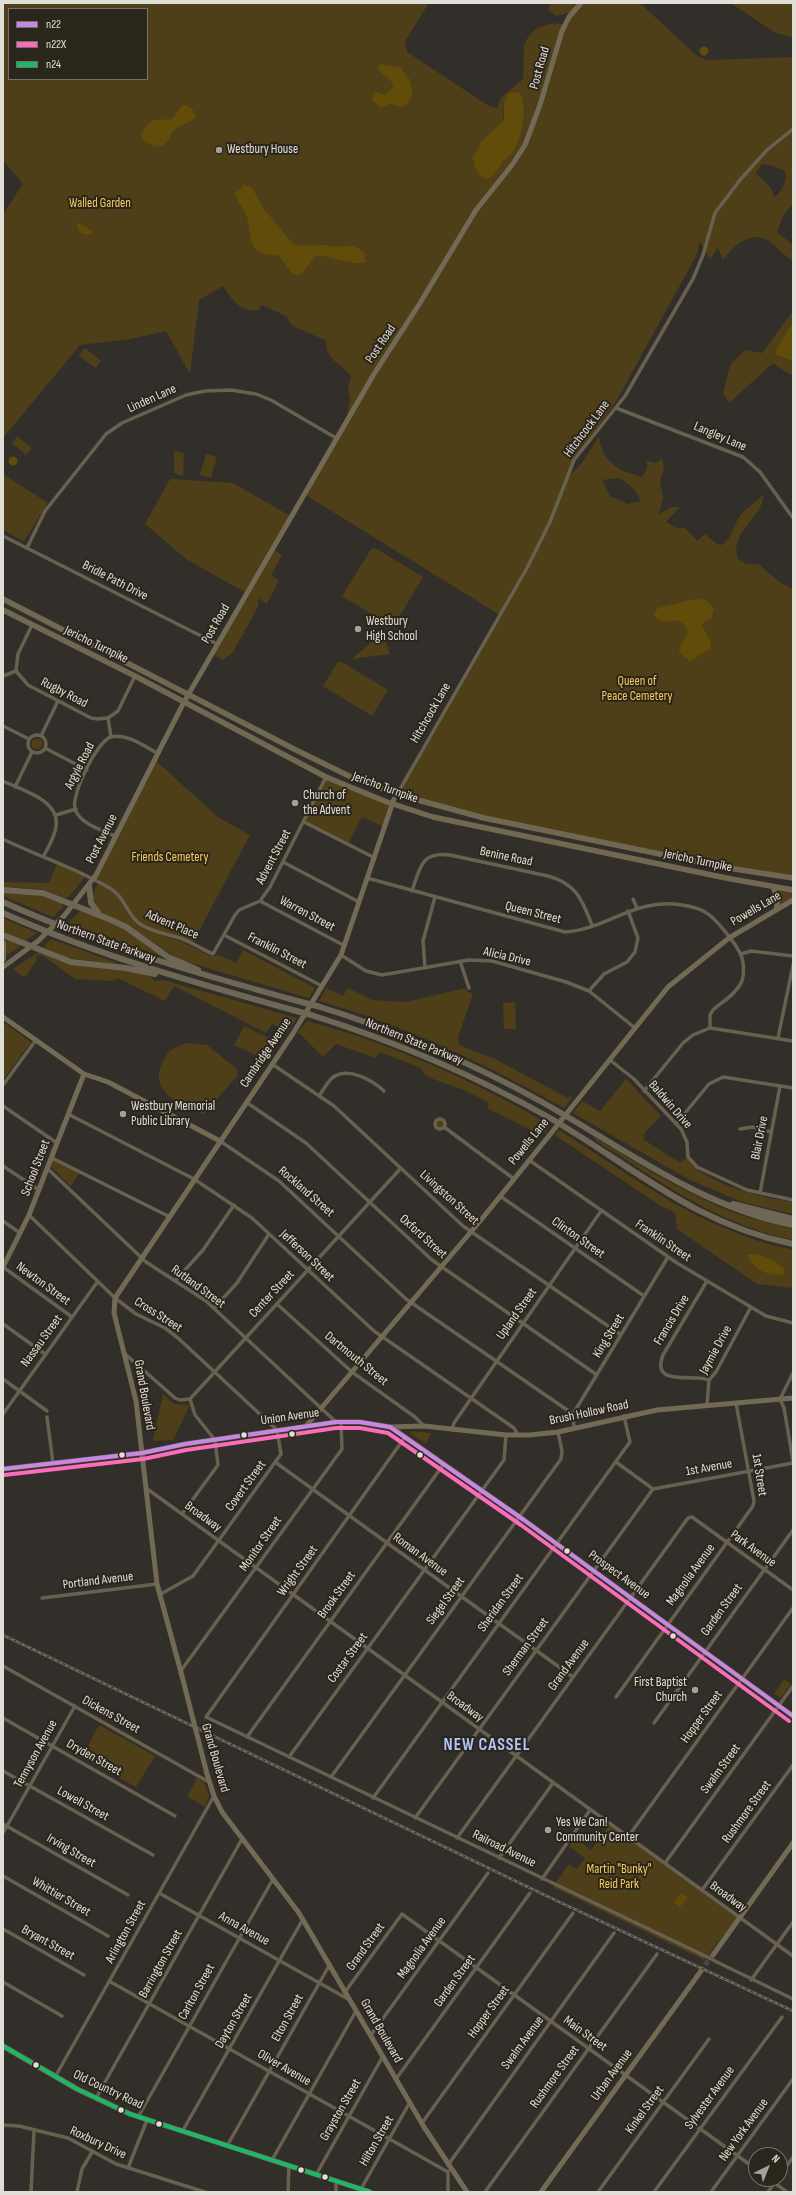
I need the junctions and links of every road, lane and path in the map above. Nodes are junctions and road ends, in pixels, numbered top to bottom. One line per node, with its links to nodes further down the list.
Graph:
1 (581, 3): 4 (street, Post Road)
2 (793, 129): 3 (street, Hitchcock Lane)
3 (616, 408): 5 (street, Langley Lane); 32 (street, Hitchcock Lane)
4 (336, 438): 7 (street, Linden Lane); 11 (street, Post Road)
5 (793, 518)
6 (3, 536): 7 (street, Bridle Path Drive)
7 (27, 548): 11 (street, Bridle Path Drive)
8 (3, 599): 15 (main road, Jericho Turnpike)
9 (3, 610): 10 (main road, Jericho Turnpike)
10 (32, 625): 12 (street); 14 (main road, Jericho Turnpike)
11 (217, 644): 15 (street, Post Road)
12 (16, 671): 13 (street); 16 (street, Rugby Road)
13 (3, 676)
14 (135, 676): 17 (main road, Jericho Turnpike); 18 (street)
15 (188, 695): 17 (street, Post Avenue); 24 (main road, Jericho Turnpike)
16 (58, 701): 18 (street, Rugby Road); 20 (street)
17 (184, 702): 26 (street, Post Avenue); 27 (main road, Jericho Turnpike)
18 (108, 718): 21 (street)
19 (3, 726): 22 (street)
20 (41, 736): 22 (street); 23 (street)
21 (112, 737): 26 (street, Argyle Road); 28 (street, Argyle Road)
22 (29, 739): 25 (street)
23 (45, 748): 25 (street); 28 (street)
24 (296, 750): 27 (main road); 32 (main road, Jericho Turnpike)
25 (32, 752): 31 (street)
26 (157, 753): 36 (street, Post Avenue)
27 (291, 759): 29 (main road, Jericho Turnpike)
28 (87, 770): 33 (street, Argyle Road)
29 (326, 777): 32 (main road, Jericho Turnpike); 35 (street, Advent Street)
30 (3, 781): 31 (street)
31 (15, 787): 34 (street)
32 (394, 799): 38 (street, Cambridge Avenue); 42 (main road, Jericho Turnpike); 45 (main road, Jericho Turnpike)
33 (76, 809): 34 (street); 36 (street, Argyle Road)
34 (56, 815): 39 (street)
35 (304, 822): 38 (street); 40 (street, Advent Street)
36 (115, 836): 43 (street, Post Avenue)
37 (3, 839): 39 (street, Advent Place)
38 (374, 857): 41 (street, Cambridge Avenue)
39 (43, 858): 43 (street, Advent Place)
40 (283, 862): 51 (street, Advent Street); 54 (street)
41 (367, 878): 48 (street, Queen Street); 54 (street, Cambridge Avenue)
42 (793, 878)
43 (93, 879): 44 (street, Post Avenue); 68 (street, Advent Place)
44 (89, 885): 55 (street, Post Avenue); 60 (highway)
45 (773, 887): 47 (main road, Jericho Turnpike); 57 (street)
46 (3, 890): 55 (highway)
47 (793, 890)
48 (412, 891): 49 (street, Queen Street); 61 (street, Benine Road)
49 (435, 897): 61 (street, Queen Street); 76 (street)
50 (634, 899): 56 (street)
51 (260, 900): 63 (street, Advent Street); 66 (street, Warren Street)
52 (793, 900): 57 (street, Powells Lane)
53 (3, 902): 78 (highway, Northern State Parkway)
54 (359, 902): 66 (street, Cambridge Avenue)
55 (74, 905): 60 (highway); 67 (street, Post Avenue, bridge)
56 (637, 908): 58 (street, Queen Street); 64 (street, Queen Street)
57 (776, 910): 64 (street, Powells Lane)
58 (628, 911): 61 (street, Queen Street); 81 (street)
59 (3, 913): 77 (highway, Northern State Parkway)
60 (100, 915): 78 (highway)
61 (592, 925)
62 (3, 935): 67 (highway)
63 (224, 935): 68 (street, Advent Street); 79 (street, Franklin Street)
64 (729, 938): 69 (street, Queen Street); 83 (street, Powells Lane)
65 (3, 943): 72 (highway)
66 (345, 946): 70 (street, Cambridge Avenue)
67 (32, 947): 75 (street, Post Avenue); 77 (highway)
68 (213, 954)
69 (741, 954): 71 (street); 84 (street)
70 (341, 955): 76 (street, Alicia Drive); 79 (street, Cambridge Avenue)
71 (793, 956)
72 (3, 959)
73 (460, 961): 76 (street, Alicia Drive); 80 (street); 81 (street, Alicia Drive)
74 (793, 965): 85 (street)
75 (3, 967)
76 (425, 968)
77 (174, 977): 129 (highway, Northern State Parkway, bridge)
78 (215, 978): 116 (highway, Northern State Parkway, bridge)
79 (322, 986): 89 (street, Cambridge Avenue)
80 (469, 988)
81 (589, 991): 83 (street, Alicia Drive)
82 (3, 1017): 86 (street, Rockland Street)
83 (635, 1028): 88 (street, Powells Lane)
84 (710, 1028): 85 (street); 95 (street)
85 (778, 1038): 87 (street)
86 (36, 1040): 90 (street, Rockland Street); 91 (street)
87 (793, 1041)
88 (610, 1060): 95 (street, Baldwin Drive); 107 (street, Powells Lane, bridge)
89 (272, 1064): 96 (street, Livingston Street); 97 (street, Cambridge Avenue)
90 (84, 1074): 99 (street, School Street); 104 (street, Rockland Street)
91 (3, 1085)
92 (780, 1086): 93 (street); 100 (street); 103 (street, Blair Drive)
93 (793, 1088)
94 (384, 1091): 96 (street)
95 (644, 1091): 100 (street, Baldwin Drive)
96 (319, 1096): 109 (street, Livingston Street)
97 (246, 1102): 104 (street, Cambridge Avenue); 118 (street, Oxford Street)
98 (3, 1106): 105 (street)
99 (68, 1114): 105 (street, School Street); 111 (street, Jefferson Street)
100 (676, 1124): 114 (street, Baldwin Drive)
101 (444, 1127): 112 (street)
102 (740, 1129): 103 (street)
103 (771, 1132): 114 (street, Blair Drive)
104 (220, 1141): 111 (street, Cambridge Avenue); 130 (street, Rockland Street)
105 (57, 1143): 106 (street, School Street)
106 (52, 1158): 110 (street, School Street); 122 (street)
107 (529, 1160): 112 (street, Powells Lane); 120 (street, Franklin Street)
108 (3, 1166): 113 (street)
109 (401, 1168): 118 (street, Center Street); 126 (street, Livingston Street)
110 (48, 1169): 113 (street, School Street); 135 (street, Rutland Street)
111 (194, 1179): 119 (street, Jefferson Street); 122 (street, Cambridge Avenue)
112 (514, 1179): 115 (street, Powells Lane)
113 (39, 1190): 121 (street, School Street)
114 (760, 1193): 117 (street, Baldwin Drive)
115 (500, 1196): 126 (street, Powells Lane); 133 (street, Clinton Street)
116 (714, 1199): 123 (highway); 125 (highway, Northern State Parkway)
117 (793, 1200)
118 (370, 1202): 130 (street, Center Street); 137 (street, Oxford Street)
119 (234, 1206): 128 (street, Jefferson Street); 140 (street)
120 (601, 1211): 133 (street, Upland Street); 134 (street, Franklin Street)
121 (29, 1215): 127 (street, School Street); 139 (street, Cross Street)
122 (168, 1216): 135 (street, Cambridge Avenue)
123 (793, 1219)
124 (3, 1221): 127 (street)
125 (793, 1225)
126 (471, 1232): 137 (street, Powells Lane); 142 (street, Livingston Street)
127 (20, 1233): 136 (street, School Street)
128 (269, 1234): 138 (street, Jefferson Street); 148 (street)
129 (753, 1234): 131 (highway, Northern State Parkway); 132 (highway)
130 (339, 1236): 138 (street, Center Street); 145 (street, Rockland Street)
131 (793, 1244)
132 (793, 1247)
133 (575, 1248): 142 (street, Upland Street); 143 (street, Clinton Street)
134 (668, 1257): 141 (street, Franklin Street); 143 (street, King Street)
135 (142, 1258): 140 (street, Rutland Street); 144 (street, Cambridge Avenue)
136 (3, 1267): 149 (street, Newton Street)
137 (441, 1267): 145 (street, Powells Lane); 152 (street, Oxford Street)
138 (308, 1270): 146 (street, Center Street); 154 (street, Jefferson Street)
139 (98, 1281): 144 (street, Cross Street); 149 (street, Nassau Street)
140 (175, 1281): 148 (street, Rutland Street)
141 (707, 1281): 147 (street, Franklin Street); 164 (street, Francis Drive)
142 (549, 1286): 152 (street, Upland Street); 153 (street, Livingston Street)
143 (644, 1296): 153 (street, King Street)
144 (115, 1298): 156 (street, Grand Boulevard); 159 (street, Cross Street)
145 (412, 1302): 154 (street, Powells Lane); 158 (street, Rockland Street)
146 (277, 1304): 155 (street, Center Street); 160 (street, Dartmouth Street)
147 (751, 1307): 150 (street, Franklin Street); 164 (street, Jaymie Drive)
148 (214, 1308): 155 (street, Rutland Street)
149 (72, 1317): 157 (street, Nassau Street)
150 (793, 1323)
151 (3, 1324): 157 (street)
152 (523, 1324): 158 (street, Upland Street); 162 (street, Oxford Street)
153 (621, 1335): 162 (street, King Street)
154 (382, 1337): 160 (street, Powells Lane); 168 (street, Jefferson Street)
155 (246, 1338): 159 (street, Center Street); 172 (street, Rutland Street)
156 (124, 1353): 167 (street); 190 (street, Grand Boulevard)
157 (45, 1354): 165 (street, Nassau Street)
158 (497, 1361): 168 (street, Upland Street); 175 (street, Rockland Street)
159 (214, 1372): 167 (street, Center Street); 183 (street, Cross Street)
160 (352, 1372): 172 (street, Powells Lane); 180 (street, Dartmouth Street)
161 (793, 1373): 169 (street)
162 (597, 1375): 175 (street, King Street)
163 (3, 1379): 165 (street)
164 (709, 1380): 171 (street, Jaymie Drive)
165 (19, 1391): 173 (street); 174 (street, Nassau Street)
166 (793, 1398): 169 (street, Brush Hollow Road)
167 (190, 1399): 189 (street)
168 (471, 1399): 184 (street, Upland Street); 187 (street, Jefferson Street)
169 (780, 1399): 170 (street, Brush Hollow Road); 193 (street)
170 (736, 1403): 171 (street, Brush Hollow Road); 197 (street, 1st Street)
171 (707, 1405): 176 (street, Brush Hollow Road)
172 (322, 1408): 178 (street, Rutland Street); 179 (street, Powells Lane)
173 (47, 1411)
174 (3, 1414)
175 (573, 1414): 182 (street)
176 (624, 1416): 182 (street, Brush Hollow Road); 192 (street, Sheridan Street)
177 (47, 1417): 194 (street)
178 (338, 1422): 179 (street, Union Avenue); 181 (street, Union Avenue); 199 (street, Monitor Street)
179 (306, 1426): 183 (street, Union Avenue)
180 (424, 1426): 181 (street, Brush Hollow Road); 184 (street, Brush Hollow Road)
181 (390, 1427): 188 (street, Prospect Avenue)
182 (574, 1427): 185 (street, Brush Hollow Road)
183 (277, 1430): 189 (street, Union Avenue); 191 (street, Covert Street)
184 (452, 1430): 186 (street, Brush Hollow Road)
185 (558, 1432): 187 (street, Brush Hollow Road); 204 (street, Siegel Street)
186 (506, 1435): 187 (street, Brush Hollow Road); 201 (street, Costar Street)
187 (518, 1435)
188 (405, 1437): 195 (street, Prospect Avenue); 203 (street, Wright Street)
189 (215, 1440): 190 (street, Union Avenue); 202 (street)
190 (142, 1453): 194 (street, Union Avenue); 198 (street, Grand Boulevard)
191 (275, 1462): 199 (street, Roman Avenue); 207 (street, Covert Street)
192 (616, 1462): 200 (street); 210 (street, Sheridan Street)
193 (793, 1462): 197 (street, 1st Avenue)
194 (53, 1463): 196 (street, Union Avenue)
195 (443, 1465): 201 (street, Prospect Avenue); 208 (street, Brook Street)
196 (3, 1470)
197 (748, 1472): 200 (street, 1st Avenue); 209 (street, 1st Street)
198 (146, 1488): 202 (street, Broadway); 215 (street, Grand Boulevard)
199 (312, 1489): 203 (street, Roman Avenue); 211 (street, Monitor Street)
200 (653, 1489): 214 (street, Sherman Street)
201 (481, 1491): 204 (street, Prospect Avenue); 213 (street, Costar Street)
202 (182, 1514): 207 (street, Broadway)
203 (350, 1516): 208 (street, Roman Avenue); 218 (street, Wright Street)
204 (519, 1517): 210 (street, Prospect Avenue); 219 (street, Siegel Street)
205 (702, 1524): 209 (street, Park Avenue); 220 (street, Grand Avenue)
206 (793, 1530): 212 (street, Garden Street)
207 (218, 1541): 211 (street, Broadway); 217 (street, Covert Street)
208 (387, 1543): 213 (street, Roman Avenue); 223 (street, Brook Street)
209 (727, 1543): 212 (street, Park Avenue); 225 (street, Magnolia Avenue)
210 (556, 1544): 214 (street, Prospect Avenue); 224 (street, Sheridan Street)
211 (256, 1568): 218 (street, Broadway); 231 (street, Monitor Street)
212 (764, 1569): 216 (street, Park Avenue); 228 (street, Garden Street)
213 (424, 1570): 219 (street, Roman Avenue); 226 (street, Costar Street)
214 (593, 1571): 220 (street, Prospect Avenue); 227 (street, Sherman Street)
215 (156, 1584): 217 (street, Grand Boulevard); 221 (street, Portland Avenue)
216 (793, 1590)
217 (159, 1595): 231 (street, Grand Boulevard)
218 (293, 1595): 223 (street, Broadway); 241 (street, Wright Street)
219 (461, 1597): 224 (street, Roman Avenue); 232 (street, Siegel Street)
220 (631, 1597): 225 (street, Prospect Avenue); 233 (street, Grand Avenue)
221 (42, 1598)
222 (793, 1608): 234 (street, Hopper Street)
223 (329, 1622): 226 (street, Broadway); 245 (street, Brook Street)
224 (499, 1624): 227 (street, Roman Avenue); 237 (street, Sheridan Street)
225 (668, 1624): 228 (street, Prospect Avenue); 236 (street, Magnolia Avenue)
226 (367, 1649): 232 (street, Broadway); 248 (street, Costar Street)
227 (536, 1650): 233 (street, Roman Avenue); 244 (street, Sherman Street)
228 (704, 1652): 234 (street, Prospect Avenue); 243 (street, Garden Street)
229 (4, 1666): 230 (street); 238 (street, Dickens Street)
230 (3, 1672)
231 (181, 1674): 252 (street, Grand Boulevard, bridge)
232 (404, 1675): 237 (street, Broadway); 251 (street, Siegel Street)
233 (573, 1678): 247 (street, Grand Avenue)
234 (742, 1679): 239 (street, Prospect Avenue); 262 (street, Hopper Street)
235 (793, 1686): 239 (street, Swalm Street)
236 (616, 1697)
237 (442, 1702): 244 (street, Broadway); 256 (street, Sheridan Street)
238 (75, 1706): 246 (street, Tennyson Avenue); 252 (street, Dickens Street)
239 (779, 1706): 240 (street, Prospect Avenue); 268 (street, Swalm Street)
240 (793, 1716)
241 (206, 1717): 245 (street, Railroad Avenue)
242 (3, 1718): 246 (street, Dryden Street)
243 (654, 1722)
244 (479, 1729): 247 (street, Broadway); 259 (street, Sherman Street)
245 (247, 1737): 248 (street, Railroad Avenue)
246 (52, 1746): 254 (street, Tennyson Avenue); 258 (street, Dryden Street)
247 (516, 1756): 253 (street, Broadway); 263 (street, Grand Avenue)
248 (289, 1757): 251 (street, Railroad Avenue)
249 (793, 1765): 273 (street, Rushmore Street)
250 (3, 1771): 254 (street, Lowell Street)
251 (331, 1777): 256 (street, Railroad Avenue)
252 (209, 1782): 255 (street, Grand Boulevard)
253 (553, 1783): 257 (street, Broadway); 267 (street)
254 (30, 1786): 260 (street, Tennyson Avenue); 266 (street, Lowell Street)
255 (214, 1796): 264 (street, Grand Boulevard); 274 (street, Arlington Street)
256 (373, 1798): 259 (street, Railroad Avenue)
257 (590, 1810): 262 (street, Broadway); 272 (street)
258 (175, 1816)
259 (415, 1818): 263 (street, Railroad Avenue)
260 (5, 1825): 261 (street, Tennyson Avenue); 276 (street, Irving Street)
261 (3, 1833)
262 (628, 1837): 268 (street, Broadway)
263 (457, 1838): 267 (street, Railroad Avenue)
264 (242, 1839): 271 (street, Grand Boulevard); 279 (street, Barrington Street)
265 (793, 1843): 280 (street)
266 (153, 1855)
267 (500, 1858): 272 (street, Railroad Avenue)
268 (665, 1863): 273 (street, Broadway)
269 (488, 1873): 287 (street, Magnolia Avenue)
270 (3, 1876): 285 (street, Whittier Street)
271 (273, 1879): 281 (street, Grand Boulevard); 286 (street, Carlton Street)
272 (542, 1879): 297 (street, Railroad Avenue, bridge)
273 (702, 1890): 280 (street, Broadway)
274 (159, 1893): 279 (street, Anna Avenue); 298 (street, Arlington Street)
275 (530, 1893): 294 (street, Garden Street)
276 (128, 1895)
277 (573, 1913): 302 (street, Hopper Street)
278 (402, 1914): 287 (street, Main Street); 301 (street, Grand Street)
279 (199, 1915): 286 (street, Anna Avenue); 305 (street, Barrington Street)
280 (740, 1917): 288 (street, Broadway); 290 (street)
281 (303, 1919): 292 (street, Dayton Street); 293 (street, Grand Boulevard)
282 (793, 1922): 288 (street)
283 (3, 1929): 296 (street, Bryant Street)
284 (614, 1933): 309 (street, Swalm Avenue)
285 (108, 1936)
286 (239, 1938): 292 (street, Anna Avenue); 310 (street, Carlton Street)
287 (439, 1941): 294 (street, Main Street); 311 (street, Magnolia Avenue)
288 (777, 1944): 291 (street, Broadway); 297 (street)
289 (657, 1954): 315 (street, Rushmore Street)
290 (713, 1954)
291 (793, 1956)
292 (279, 1961): 300 (street, Anna Avenue); 314 (street, Dayton Street)
293 (330, 1964): 300 (street); 301 (street, Grand Boulevard)
294 (477, 1968): 302 (street, Main Street); 320 (street, Garden Street)
295 (701, 1971): 318 (street, Urban Avenue)
296 (84, 1975)
297 (751, 1980): 303 (street, Railroad Avenue)
298 (110, 1981): 305 (street, Oliver Avenue); 319 (street, Arlington Street)
299 (3, 1982): 307 (street)
300 (319, 1983): 304 (street, Anna Avenue); 317 (street, Elton Street)
301 (345, 1992): 304 (street, Grand Boulevard)
302 (514, 1995): 309 (street, Main Street); 329 (street, Hopper Street)
303 (793, 1999)
304 (351, 2000): 306 (street, Grand Boulevard)
305 (150, 2003): 310 (street, Oliver Avenue); 323 (street, Barrington Street)
306 (356, 2010): 311 (street, Grand Boulevard); 322 (street)
307 (62, 2016)
308 (782, 2017): 331 (street, Sylvester Avenue)
309 (551, 2022): 315 (street, Main Street); 339 (street, Swalm Avenue)
310 (189, 2026): 314 (street, Oliver Avenue); 326 (street, Carlton Street)
311 (371, 2036): 316 (street, Grand Boulevard)
312 (709, 2039): 325 (street, Kinkel Street)
313 (3, 2046): 319 (main road, Old Country Road)
314 (229, 2048): 317 (street, Oliver Avenue); 333 (street, Dayton Street)
315 (588, 2048): 318 (street, Main Street); 355 (street, Rushmore Street)
316 (383, 2056): 320 (street, Grand Boulevard); 327 (street, Grayston Street)
317 (269, 2071): 322 (street, Oliver Avenue); 335 (street, Elton Street)
318 (626, 2075): 325 (street, Main Street); 356 (street, Urban Avenue)
319 (55, 2077): 323 (main road, Old Country Road)
320 (396, 2079): 324 (street, Grand Boulevard)
321 (793, 2079): 337 (street, New York Avenue)
322 (309, 2094): 327 (street, Oliver Avenue); 338 (street)
323 (96, 2098): 326 (main road, Old Country Road)
324 (410, 2102): 329 (street, Grand Boulevard); 334 (street, Hilton Street)
325 (663, 2102): 331 (street, Main Street); 357 (street, Kinkel Street)
326 (138, 2116): 328 (main road, Old Country Road)
327 (349, 2116): 334 (street, Oliver Avenue); 344 (street, Grayston Street)
328 (146, 2120): 333 (main road, Old Country Road); 342 (street)
329 (422, 2123): 339 (street, Grand Boulevard)
330 (3, 2125): 332 (street, Roxbury Drive)
331 (700, 2129): 337 (street, Main Street); 358 (street, Sylvester Avenue)
332 (34, 2131): 336 (street, Roxbury Drive); 347 (street)
333 (182, 2132): 335 (main road, Old Country Road)
334 (389, 2139): 343 (street, Oliver Avenue); 346 (street, Hilton Street)
335 (227, 2146): 338 (main road, Old Country Road)
336 (92, 2152): 342 (street, Roxbury Drive); 348 (street)
337 (737, 2156): 340 (street, Main Street); 359 (street, New York Avenue)
338 (272, 2160): 341 (main road, Old Country Road)
339 (448, 2164): 343 (street); 354 (street, Grand Boulevard)
340 (748, 2164)
341 (289, 2165): 344 (main road, Old Country Road); 350 (street)
342 (128, 2168): 349 (street, Roxbury Drive)
343 (448, 2172): 353 (street)
344 (317, 2173): 345 (main road, Old Country Road)
345 (336, 2180): 346 (main road, Old Country Road); 351 (street)
346 (361, 2189): 352 (main road, Old Country Road)
347 (31, 2192)
348 (77, 2192)
349 (205, 2192)
350 (288, 2192)
351 (336, 2192)
352 (370, 2192)
353 (448, 2192)
354 (467, 2192)
355 (485, 2192)
356 (541, 2192)
357 (598, 2192)
358 (654, 2192)
359 (711, 2192)

